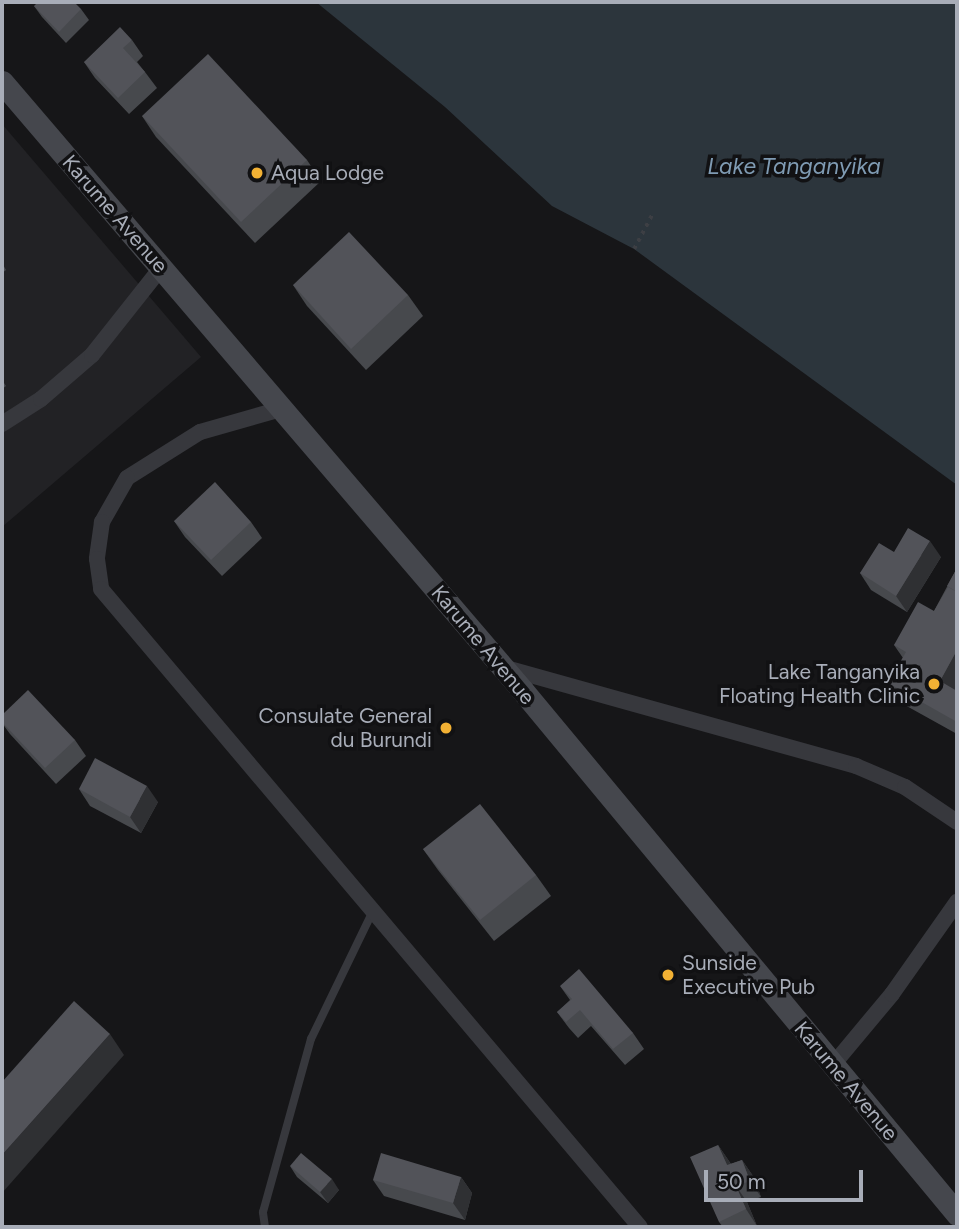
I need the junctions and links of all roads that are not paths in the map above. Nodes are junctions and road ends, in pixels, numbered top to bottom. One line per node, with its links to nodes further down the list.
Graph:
1 (2, 82): 2 (street, Karume Avenue)
2 (161, 268): 3 (street, Karume Avenue); 4 (street)
3 (282, 409): 5 (street, Karume Avenue); 8 (street)
4 (2, 425)
5 (502, 667): 6 (street); 9 (street, Karume Avenue)
6 (957, 822)
7 (957, 902): 9 (street)
8 (373, 911): 11 (lane); 12 (street)
9 (832, 1066): 10 (street, Karume Avenue)
10 (957, 1214)
11 (265, 1227)
12 (640, 1227)

